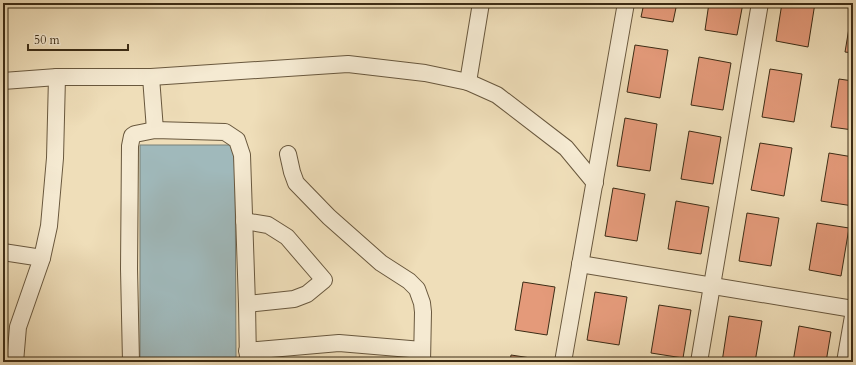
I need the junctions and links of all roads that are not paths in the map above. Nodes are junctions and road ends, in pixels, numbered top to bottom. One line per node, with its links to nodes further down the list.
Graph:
1 (482, 3): 7 (street)
2 (626, 3): 10 (street)
3 (760, 3): 15 (street)
4 (57, 77): 5 (street); 6 (street); 13 (street)
5 (151, 77): 7 (street); 8 (street)
6 (3, 81)
7 (468, 82): 10 (street)
8 (155, 130): 11 (street); 22 (street)
9 (288, 154): 20 (street)
10 (595, 183): 14 (street)
11 (244, 221): 16 (street); 16 (street)
12 (3, 252): 13 (street)
13 (42, 258): 21 (street)
14 (580, 264): 15 (street); 23 (street)
15 (712, 286): 17 (street); 24 (street)
16 (247, 304): 19 (street)
17 (853, 309)
18 (853, 316): 25 (street)
19 (248, 356): 20 (street)
20 (422, 356)
21 (15, 362)
22 (131, 362)
23 (563, 362)
24 (699, 362)
25 (845, 362)

